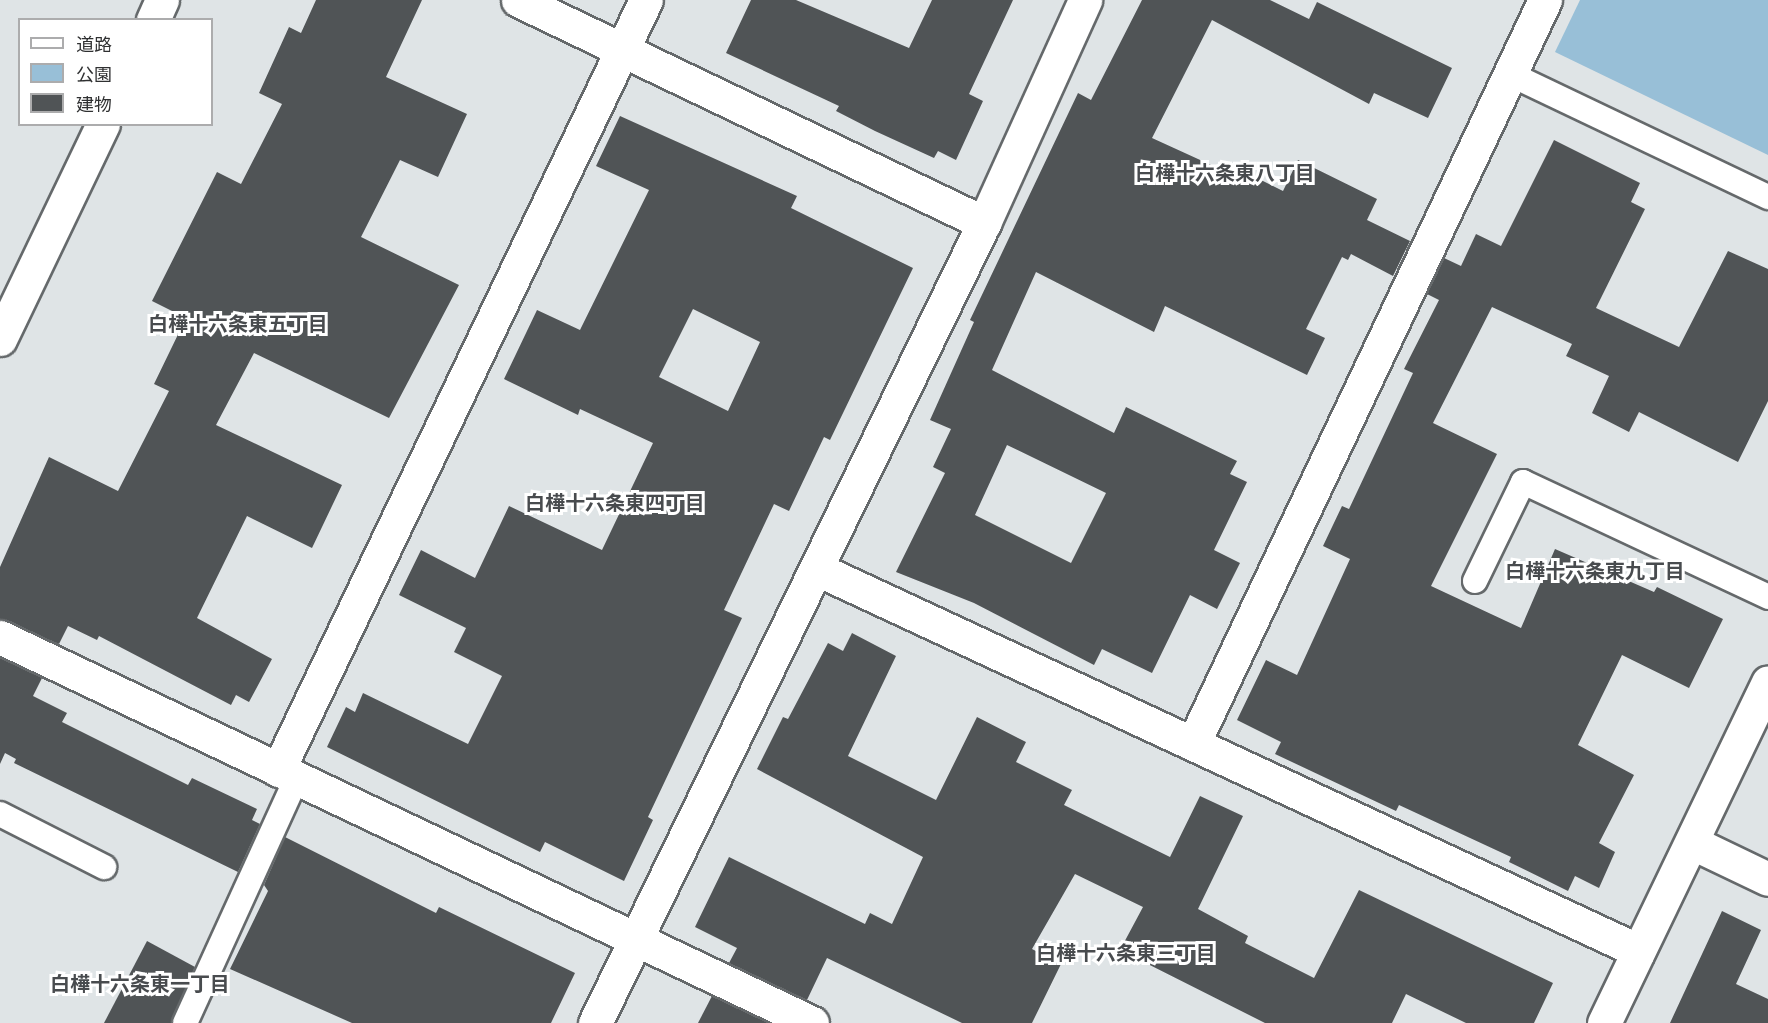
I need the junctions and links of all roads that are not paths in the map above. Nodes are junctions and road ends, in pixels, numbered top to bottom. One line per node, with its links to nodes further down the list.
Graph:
1 (162, 0): 6 (street)
2 (518, 0): 7 (street)
3 (646, 0): 7 (street)
4 (1085, 0): 11 (street)
5 (1545, 0): 8 (street)
6 (154, 18)
7 (623, 51): 11 (street); 19 (street)
8 (1510, 74): 10 (lane); 18 (street)
9 (102, 126): 12 (street)
10 (1768, 197)
11 (984, 223): 13 (street)
12 (0, 339)
13 (817, 569): 18 (street); 24 (street)
14 (1475, 581): 15 (lane)
15 (1768, 597)
16 (0, 637): 19 (street)
17 (1768, 682): 21 (street)
18 (1193, 744): 25 (street)
19 (287, 775): 24 (street); 26 (lane)
20 (0, 814): 22 (lane)
21 (1693, 843): 23 (street); 25 (street)
22 (104, 867)
23 (1768, 879)
24 (635, 938): 27 (street); 28 (street)
25 (1639, 951): 29 (street)
26 (185, 1023)
27 (595, 1023)
28 (812, 1023)
29 (1604, 1023)

